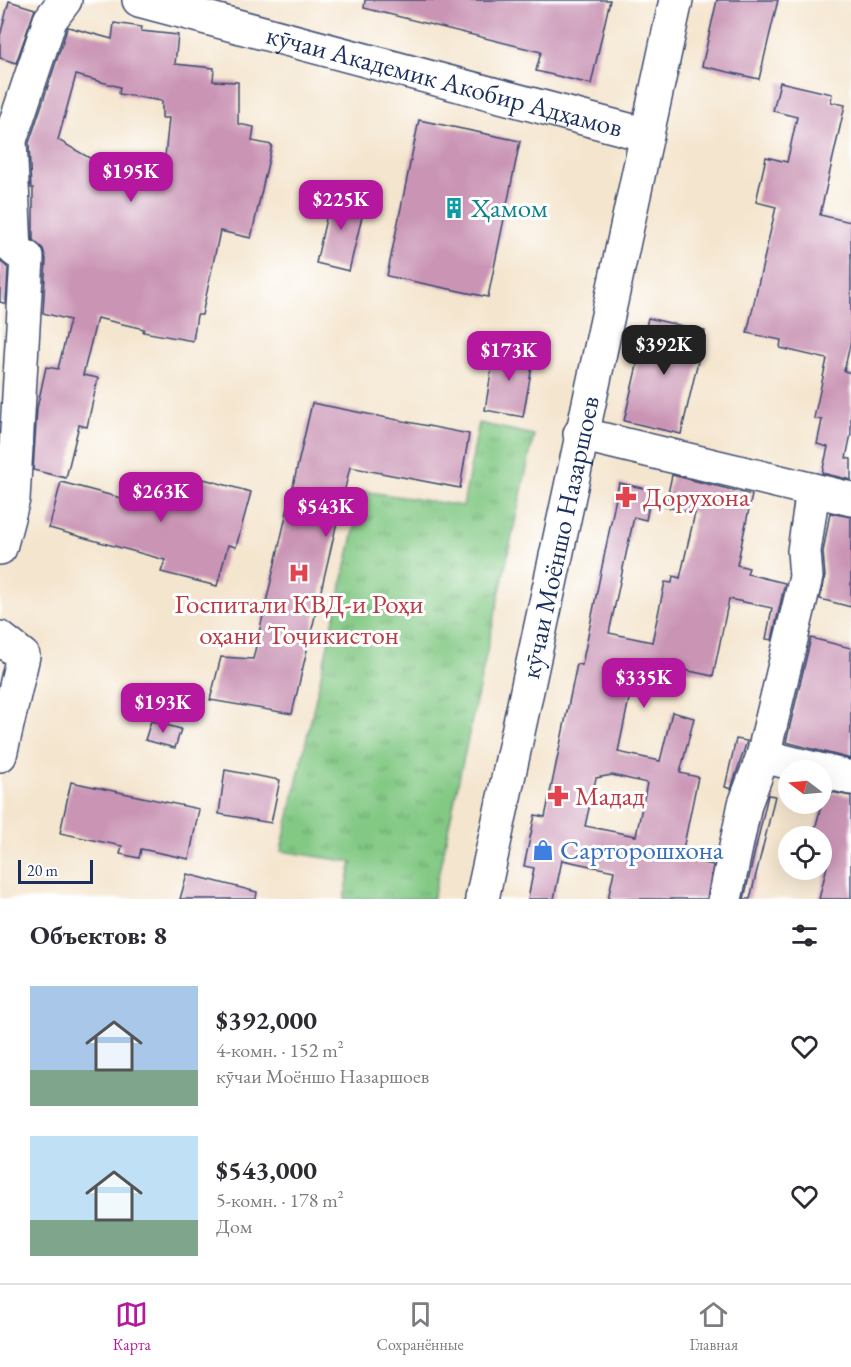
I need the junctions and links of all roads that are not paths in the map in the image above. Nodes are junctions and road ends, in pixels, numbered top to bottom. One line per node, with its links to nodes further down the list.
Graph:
1 (64, 0): 8 (street)
2 (140, 0): 4 (street, кӯчаи Академик Акобир Адҳамов)
3 (676, 0): 4 (street, кӯчаи Моёншо Назаршоев)
4 (647, 135): 5 (street, кӯчаи Моёншо Назаршоев)
5 (580, 435): 6 (street); 13 (street, кӯчаи Моёншо Назаршоев)
6 (813, 490): 7 (street); 11 (street)
7 (851, 499)
8 (0, 548)
9 (0, 638): 10 (street)
10 (0, 755)
11 (763, 756): 12 (street); 14 (street)
12 (851, 778)
13 (482, 899)
14 (725, 899)

